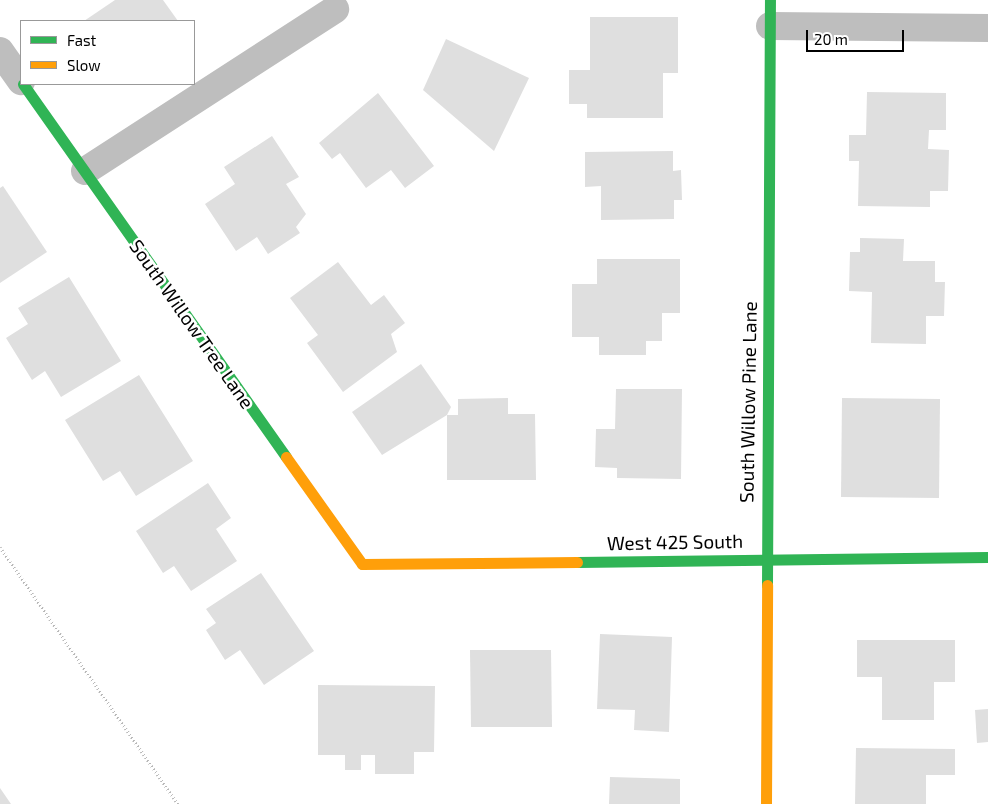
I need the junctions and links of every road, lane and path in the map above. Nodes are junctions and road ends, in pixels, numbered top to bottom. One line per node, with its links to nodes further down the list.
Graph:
1 (334, 9): 7 (street)
2 (770, 13): 3 (street); 10 (street, South Willow Pine Lane)
3 (988, 28)
4 (0, 51): 5 (street, South Willow Tree Lane)
5 (20, 79)
6 (24, 85): 7 (street, South Willow Tree Lane)
7 (85, 171): 11 (street, South Willow Tree Lane)
8 (0, 547): 12 (path)
9 (988, 557): 10 (street, West 425 South)
10 (764, 558): 11 (street, West 425 South); 13 (street, South Willow Pine Lane)
11 (362, 564)
12 (178, 804)
13 (766, 804)

